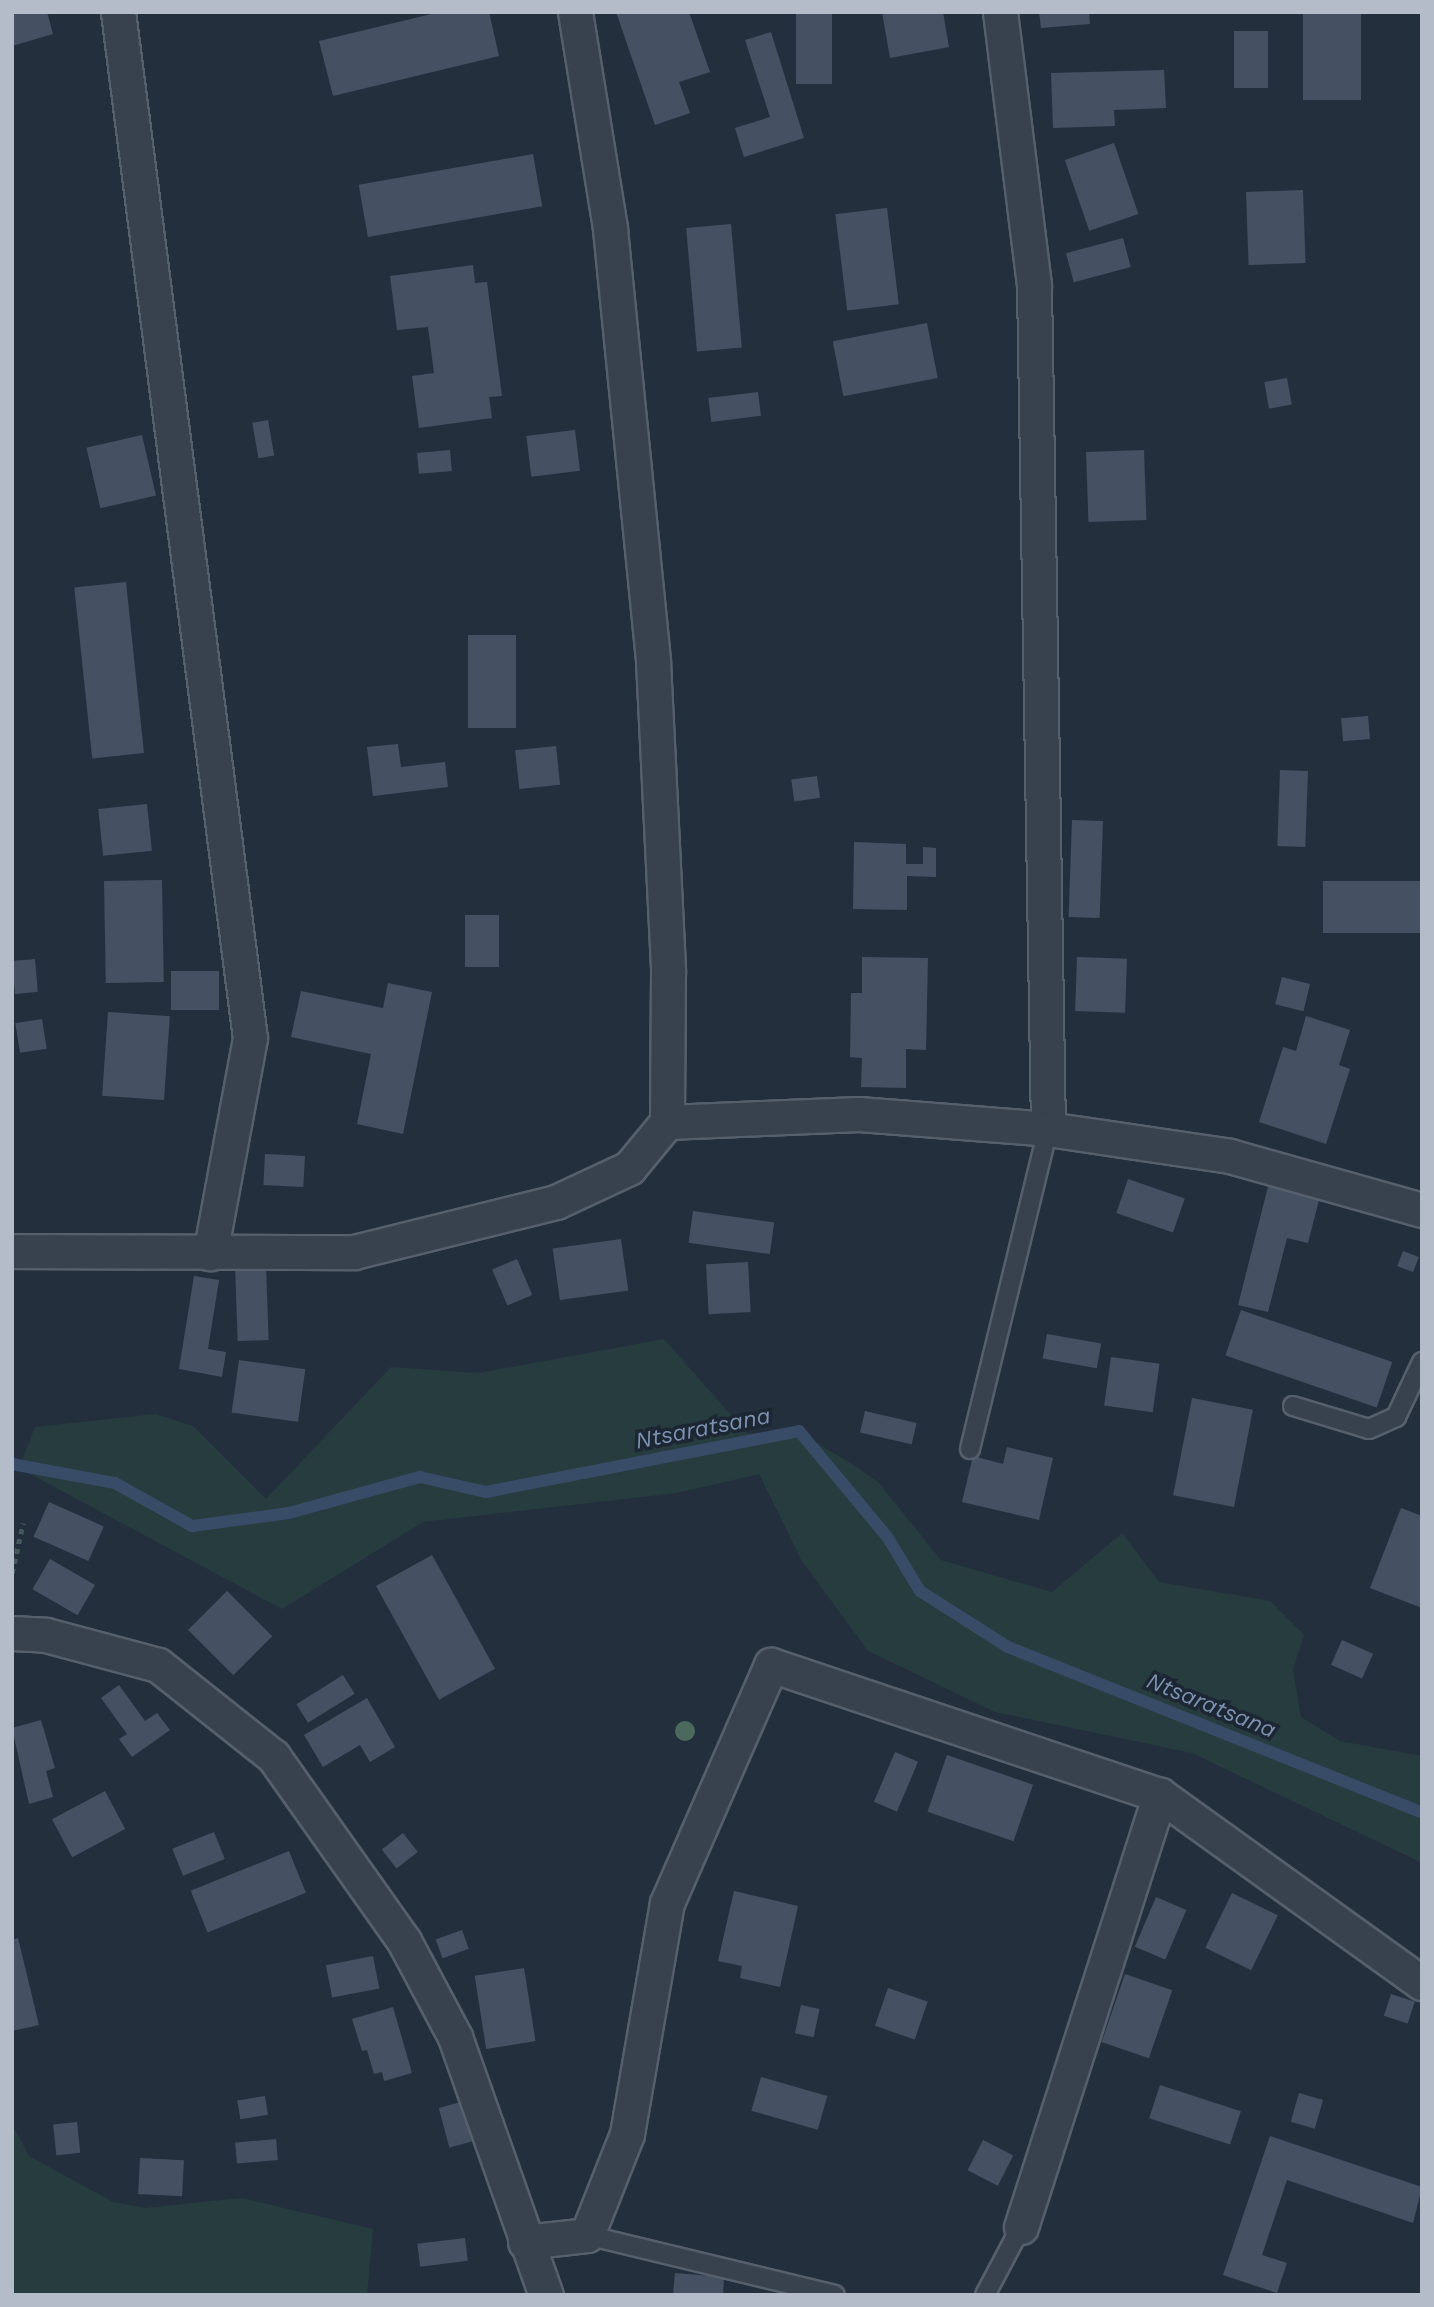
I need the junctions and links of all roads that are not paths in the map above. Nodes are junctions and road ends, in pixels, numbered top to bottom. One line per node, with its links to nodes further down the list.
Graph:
1 (118, 12): 8 (street)
2 (575, 12): 4 (street)
3 (1000, 12): 5 (street)
4 (667, 1122): 5 (street); 8 (street)
5 (1048, 1129): 6 (street); 11 (lane)
6 (1422, 1210)
7 (12, 1251): 8 (street)
8 (211, 1253)
9 (1422, 1362): 10 (lane)
10 (1293, 1406)
11 (970, 1448)
12 (12, 1633): 17 (street)
13 (1160, 1795): 14 (street); 15 (street); 16 (street)
14 (1422, 1983)
15 (1021, 2227): 20 (lane)
16 (587, 2235): 17 (street); 19 (lane)
17 (525, 2242): 18 (street)
18 (546, 2295)
19 (835, 2295)
20 (985, 2295)

